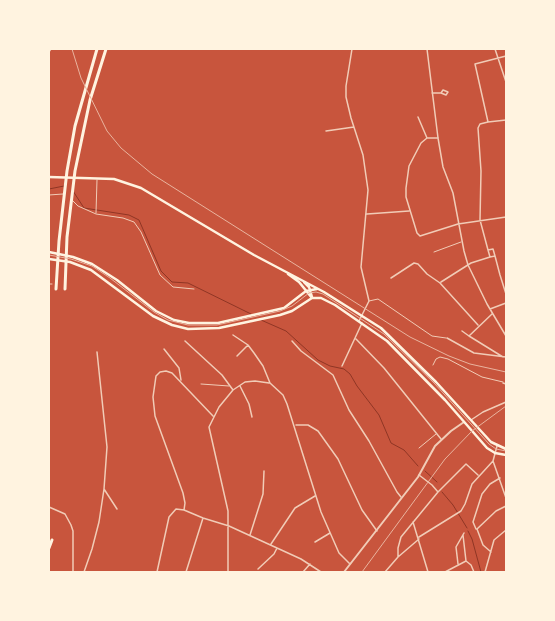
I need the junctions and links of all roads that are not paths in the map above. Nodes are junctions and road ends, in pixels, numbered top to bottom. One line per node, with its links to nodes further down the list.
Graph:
1 (97, 49): 41 (highway)
2 (106, 49): 42 (highway)
3 (352, 49): 14 (street)
4 (428, 49): 10 (street)
5 (495, 49): 7 (street)
6 (506, 56): 7 (street)
7 (498, 58): 8 (street); 13 (street)
8 (506, 82)
9 (441, 92): 10 (street)
10 (432, 93): 17 (street)
11 (418, 117): 16 (street)
12 (506, 120): 13 (street)
13 (488, 122): 25 (street)
14 (354, 127): 15 (street); 23 (street)
15 (326, 131)
16 (427, 138): 17 (street); 21 (street)
17 (438, 138): 26 (street)
18 (49, 177): 19 (main road)
19 (97, 178): 22 (lane); 35 (main road)
20 (49, 195): 22 (lane)
21 (409, 211): 23 (street); 26 (street)
22 (96, 213): 43 (lane)
23 (367, 214): 48 (street)
24 (506, 217): 25 (street)
25 (480, 220): 26 (street); 28 (street)
26 (458, 224): 27 (street)
27 (462, 241): 30 (lane); 34 (street)
28 (488, 250): 31 (street); 32 (street)
29 (49, 252): 44 (main road)
30 (434, 252)
31 (495, 256): 32 (street); 46 (street)
32 (490, 257): 34 (street)
33 (49, 259): 47 (main road)
34 (468, 266): 38 (street); 50 (street)
35 (282, 270): 37 (main road); 44 (main road)
36 (391, 278): 38 (street)
37 (303, 281): 44 (main road); 45 (main road)
38 (440, 283): 54 (street)
39 (49, 284): 40 (lane)
40 (52, 284)
41 (56, 289)
42 (65, 289)
43 (194, 289)
44 (308, 290): 45 (main road); 47 (main road)
45 (319, 290): 52 (main road)
46 (506, 294)
47 (312, 298): 53 (main road)
48 (369, 301): 52 (street); 59 (lane)
49 (506, 303): 50 (street)
50 (490, 309): 51 (street)
51 (492, 314): 54 (street); 58 (street)
52 (362, 316): 53 (street); 81 (main road)
53 (361, 322): 60 (street); 82 (main road)
54 (478, 325): 57 (street)
55 (462, 331): 57 (street)
56 (233, 335): 63 (street)
57 (469, 336): 67 (street)
58 (506, 336)
59 (447, 338): 67 (street)
60 (356, 340): 69 (street); 84 (street)
61 (185, 341): 75 (street)
62 (292, 341): 99 (street)
63 (248, 345): 66 (street); 71 (street)
64 (164, 349): 70 (street)
65 (97, 352): 96 (street)
66 (237, 356)
67 (505, 357)
68 (433, 365): 72 (lane)
69 (342, 366)
70 (181, 380): 79 (street); 104 (street)
71 (270, 383): 76 (street); 83 (street)
72 (503, 383): 74 (street)
73 (201, 384): 75 (lane)
74 (506, 384)
75 (230, 386): 77 (street)
76 (240, 386): 77 (street); 80 (street)
77 (233, 390): 79 (street)
78 (506, 402): 81 (street)
79 (213, 416): 107 (street)
80 (252, 417)
81 (471, 420): 82 (main road); 86 (main road)
82 (464, 422): 85 (street); 89 (main road)
83 (295, 426): 98 (street); 109 (street)
84 (436, 434): 85 (street); 87 (lane)
85 (441, 439): 93 (street)
86 (497, 446): 88 (main road); 89 (street)
87 (420, 448)
88 (506, 449)
89 (495, 453): 90 (main road); 91 (street)
90 (506, 455)
91 (492, 461): 94 (street); 95 (street)
92 (264, 471): 112 (street)
93 (419, 475): 97 (street); 99 (street)
94 (478, 475): 97 (street); 113 (street)
95 (500, 478): 100 (street); 108 (street)
96 (104, 490): 103 (street); 127 (street)
97 (438, 492): 106 (street)
98 (315, 496): 111 (street); 116 (street)
99 (402, 497): 109 (street)
100 (506, 498)
101 (506, 506): 108 (street)
102 (49, 507): 126 (street)
103 (117, 510)
104 (184, 510): 105 (street); 128 (street)
105 (203, 518): 107 (street); 129 (street)
106 (413, 522): 113 (street); 120 (street)
107 (230, 526): 112 (street); 130 (street)
108 (477, 529): 119 (street)
109 (377, 530): 123 (street)
110 (506, 530): 119 (street)
111 (330, 533): 115 (street); 123 (street)
112 (250, 535): 116 (street)
113 (419, 538): 120 (street); 135 (street)
114 (52, 540): 117 (highway)
115 (315, 542)
116 (271, 544): 118 (street)
117 (49, 548)
118 (277, 548): 122 (street); 125 (street)
119 (491, 552): 138 (street)
120 (398, 557): 134 (street)
121 (466, 561): 124 (street); 124 (street); 137 (street)
122 (310, 564): 131 (street); 132 (street)
123 (350, 564): 133 (street)
124 (458, 564): 136 (street)
125 (258, 569)
126 (73, 572)
127 (84, 572)
128 (157, 572)
129 (186, 572)
130 (228, 572)
131 (303, 572)
132 (321, 572)
133 (344, 572)
134 (385, 572)
135 (428, 572)
136 (445, 572)
137 (474, 572)
138 (485, 572)

